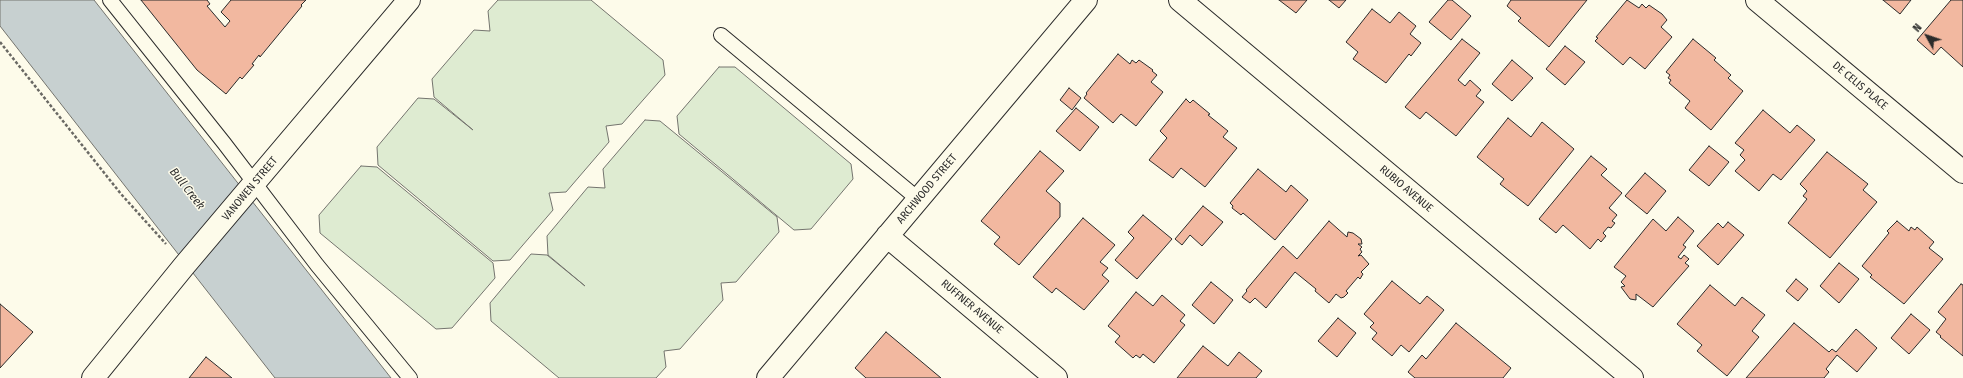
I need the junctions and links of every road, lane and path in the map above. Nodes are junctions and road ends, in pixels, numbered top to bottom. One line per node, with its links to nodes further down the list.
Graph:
1 (110, 0): 9 (lane)
2 (409, 0): 9 (street, VANOWEN STREET)
3 (1086, 0): 10 (street, ARCHWOOD STREET)
4 (1180, 0): 17 (street, RUBIO AVENUE)
5 (1757, 0): 8 (street, DE CELIS PLACE)
6 (721, 36): 10 (lane)
7 (0, 42): 12 (path)
8 (1963, 172)
9 (255, 184): 12 (street, VANOWEN STREET); 14 (lane)
10 (918, 199): 11 (street, ARCHWOOD STREET)
11 (887, 236): 15 (street, ARCHWOOD STREET); 16 (street, RUFFNER AVENUE)
12 (184, 266): 13 (street, VANOWEN STREET)
13 (93, 378)
14 (410, 378)
15 (768, 378)
16 (1056, 378)
17 (1632, 378)

